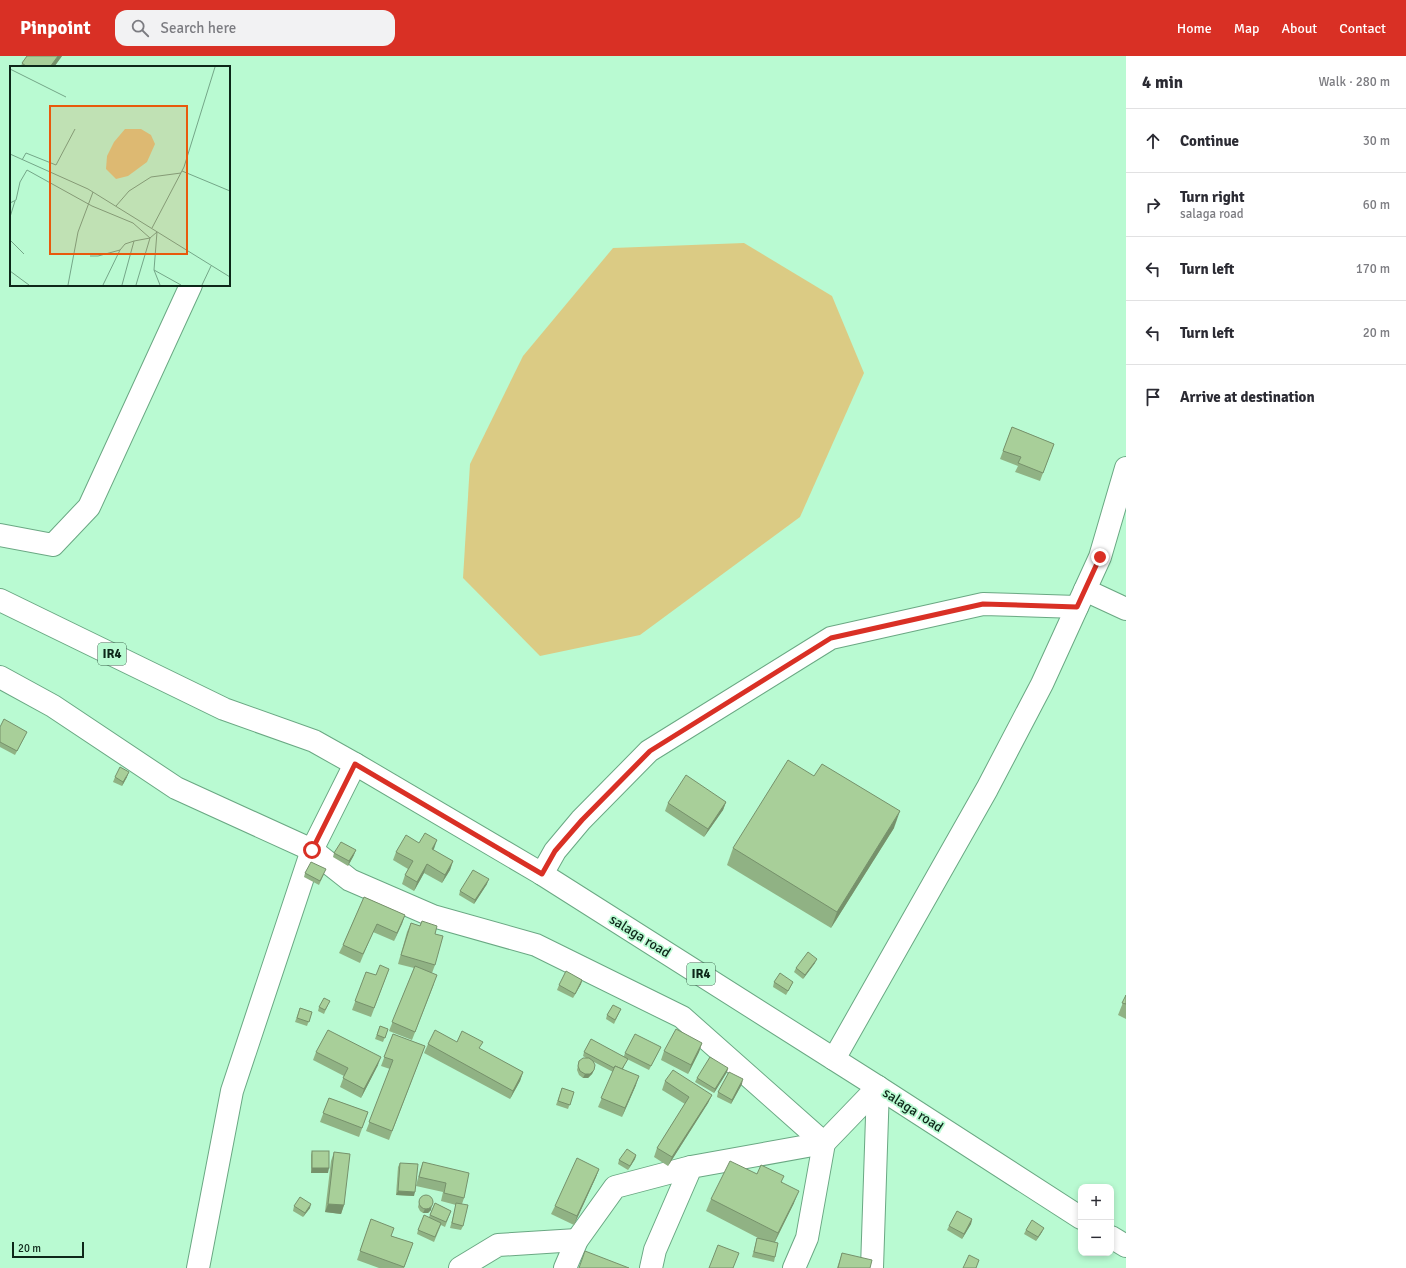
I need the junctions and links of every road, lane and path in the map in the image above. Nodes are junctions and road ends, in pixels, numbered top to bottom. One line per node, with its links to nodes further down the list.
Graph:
1 (191, 286): 3 (street)
2 (1126, 468): 4 (street)
3 (0, 536)
4 (1081, 599): 6 (street); 10 (street); 11 (street)
5 (0, 600): 8 (street, salaga road / IR4)
6 (1126, 609)
7 (0, 677): 9 (street)
8 (355, 764): 9 (street); 10 (street, salaga road / IR4)
9 (312, 850): 13 (street); 19 (street)
10 (542, 874): 11 (street, salaga road / IR4)
11 (834, 1059): 12 (street, salaga road / IR4)
12 (878, 1087): 13 (street); 15 (street, salaga road / IR4); 24 (street)
13 (824, 1142): 14 (street); 23 (street)
14 (691, 1167): 17 (street); 22 (street)
15 (1078, 1216)
16 (1114, 1239): 18 (street)
17 (577, 1240): 20 (street); 21 (street)
18 (1126, 1246)
19 (198, 1268)
20 (460, 1268)
21 (565, 1268)
22 (651, 1268)
23 (794, 1268)
24 (872, 1268)

